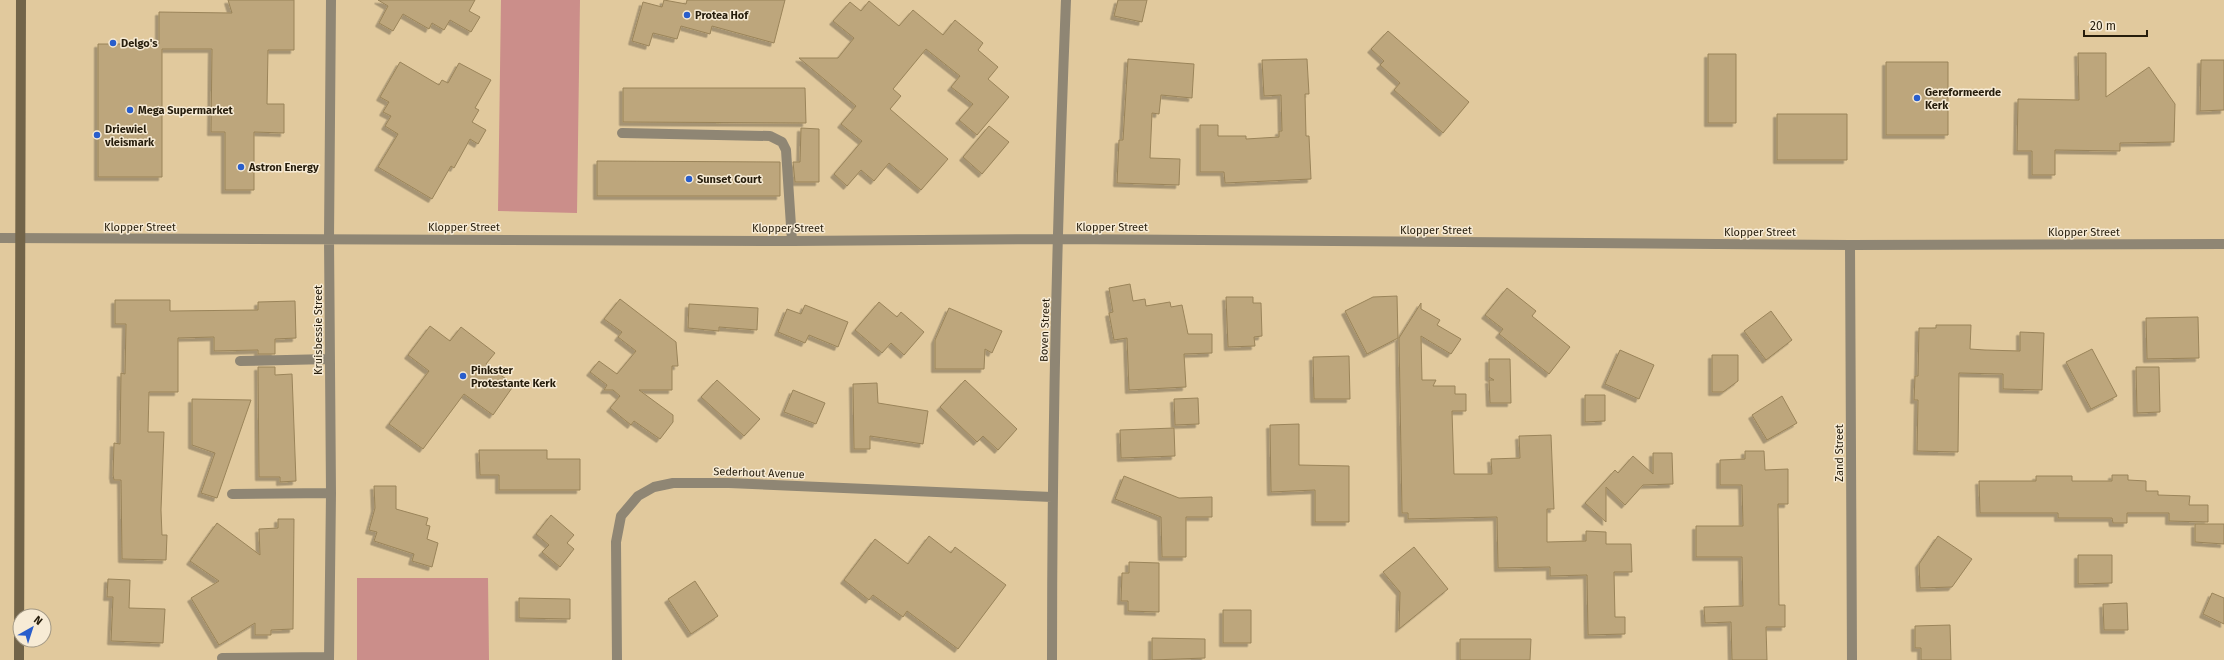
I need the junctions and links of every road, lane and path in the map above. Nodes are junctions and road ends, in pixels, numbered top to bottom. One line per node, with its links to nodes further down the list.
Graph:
1 (21, 0): 6 (street)
2 (331, 0): 7 (street, Kruisbessie Street)
3 (1066, 0): 8 (street, Boven Street)
4 (622, 133): 9 (street)
5 (0, 238): 6 (street, Klopper Street)
6 (21, 238): 7 (street, Klopper Street); 19 (street)
7 (329, 238): 9 (street, Klopper Street); 12 (street, Kruisbessie Street)
8 (1059, 239): 9 (street, Klopper Street); 11 (street, Klopper Street); 16 (street, Boven Street)
9 (792, 241)
10 (2224, 244): 11 (street, Klopper Street)
11 (1850, 245): 22 (street, Zand Street)
12 (330, 359): 13 (street); 15 (street, Kruisbessie Street)
13 (240, 361)
14 (232, 494): 15 (street)
15 (331, 494): 18 (street, Kruisbessie Street)
16 (1052, 497): 20 (street, Sederhout Avenue); 21 (street, Boven Street)
17 (222, 658): 18 (street)
18 (329, 659)
19 (19, 660)
20 (617, 660)
21 (1052, 660)
22 (1852, 660)

